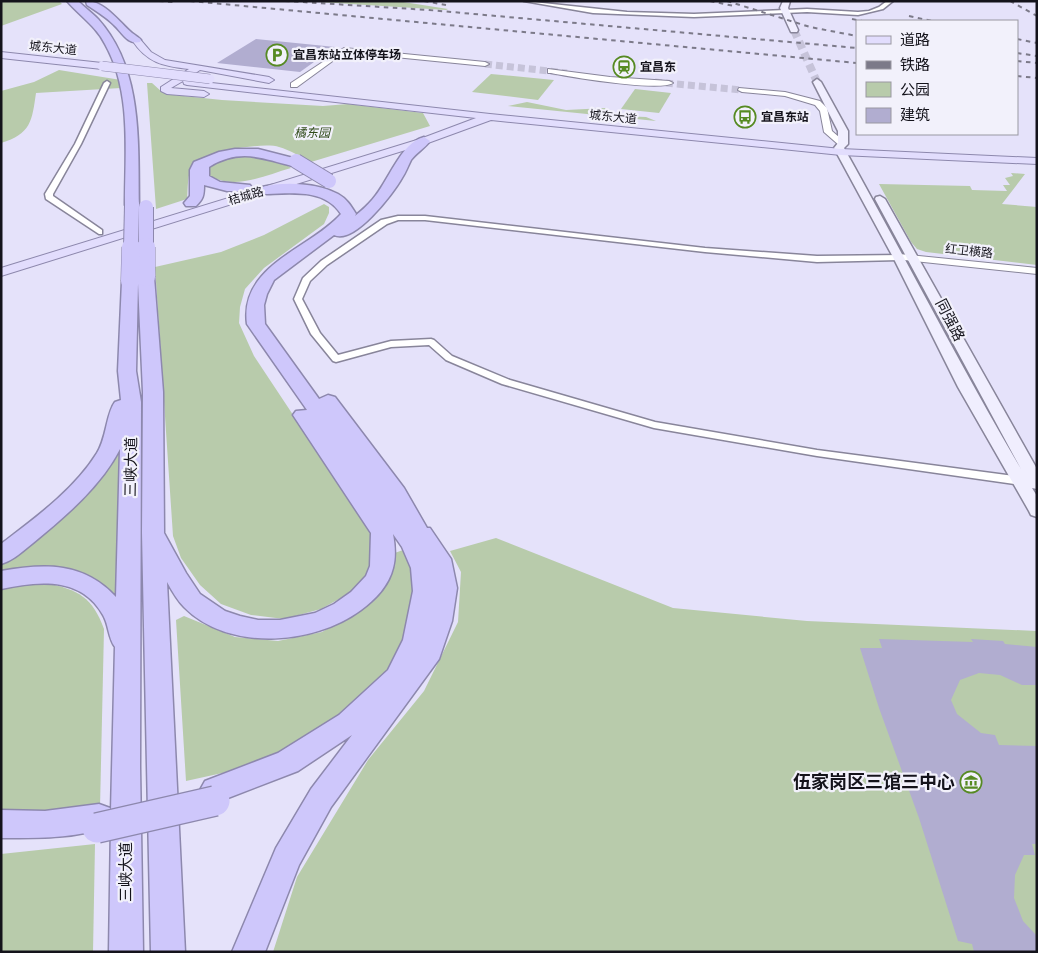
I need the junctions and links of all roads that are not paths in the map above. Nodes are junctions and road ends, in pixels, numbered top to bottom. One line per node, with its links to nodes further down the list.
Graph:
1 (72, 1): 37 (highway, 三峡大道)
2 (82, 1): 37 (highway, 三峡大道)
3 (86, 1): 10 (highway)
4 (526, 1): 8 (street)
5 (787, 1): 8 (main road)
6 (794, 1): 8 (main road)
7 (891, 1): 8 (street)
8 (787, 12): 9 (main road)
9 (794, 30)
10 (136, 40): 14 (main road)
11 (1, 55): 15 (main road, 城东大道)
12 (1, 62): 15 (main road, 城东大道)
13 (485, 64): 19 (street)
14 (198, 68): 19 (main road); 22 (main road)
15 (101, 69): 22 (main road); 23 (main road, 城东大道, bridge)
16 (551, 71): 20 (street)
17 (817, 82): 29 (main road, 同强路)
18 (106, 83): 40 (street)
19 (284, 83): 23 (main road)
20 (669, 83)
21 (742, 90): 29 (street)
22 (344, 100): 24 (main road)
23 (446, 105): 25 (main road, 城东大道)
24 (411, 108): 26 (main road); 28 (main road)
25 (487, 113): 26 (main road, 桔城路); 27 (main road, 城东大道); 28 (main road, 桔城路); 29 (main road, 城东大道)
26 (473, 115): 28 (main road, 桔城路)
27 (532, 121): 28 (main road); 29 (main road, 城东大道)
28 (428, 136): 35 (main road, 桔城路); 36 (main road, 桔城路); 41 (highway)
29 (846, 149): 31 (main road, 城东大道); 42 (main road, 同强路)
30 (1037, 154): 31 (main road)
31 (984, 156): 33 (main road)
32 (294, 162): 34 (highway, bridge); 35 (highway); 38 (highway)
33 (1037, 162)
34 (327, 182): 39 (highway); 41 (highway)
35 (244, 188): 38 (main road, 桔城路)
36 (267, 190): 39 (highway); 44 (main road, 桔城路)
37 (142, 196): 47 (highway, 三峡大道, bridge)
38 (191, 203): 40 (main road, 桔城路)
39 (349, 214): 48 (highway)
40 (99, 232): 43 (main road, 桔城路)
41 (335, 235): 54 (highway)
42 (907, 260): 45 (street, 红卫横路); 46 (street, 红卫横路); 50 (main road, 同强路); 50 (street); 51 (main road, 同强路)
43 (1, 262)
44 (1, 272)
45 (1037, 272)
46 (1037, 276)
47 (138, 279): 49 (highway, 三峡大道); 53 (highway, 三峡大道)
48 (256, 324): 53 (highway); 58 (highway)
49 (127, 371): 55 (highway); 57 (highway, 三峡大道)
50 (1021, 481): 52 (main road, 同强路)
51 (1037, 484)
52 (1037, 511)
53 (154, 533): 63 (highway, 三峡大道)
54 (422, 534): 58 (highway); 64 (highway)
55 (1, 556)
56 (1, 580): 57 (highway)
57 (129, 660): 62 (highway, 三峡大道)
58 (215, 796): 59 (highway, bridge)
59 (98, 823): 60 (highway); 61 (highway)
60 (1, 824)
61 (1, 838)
62 (126, 952)
63 (168, 952)
64 (248, 952)

